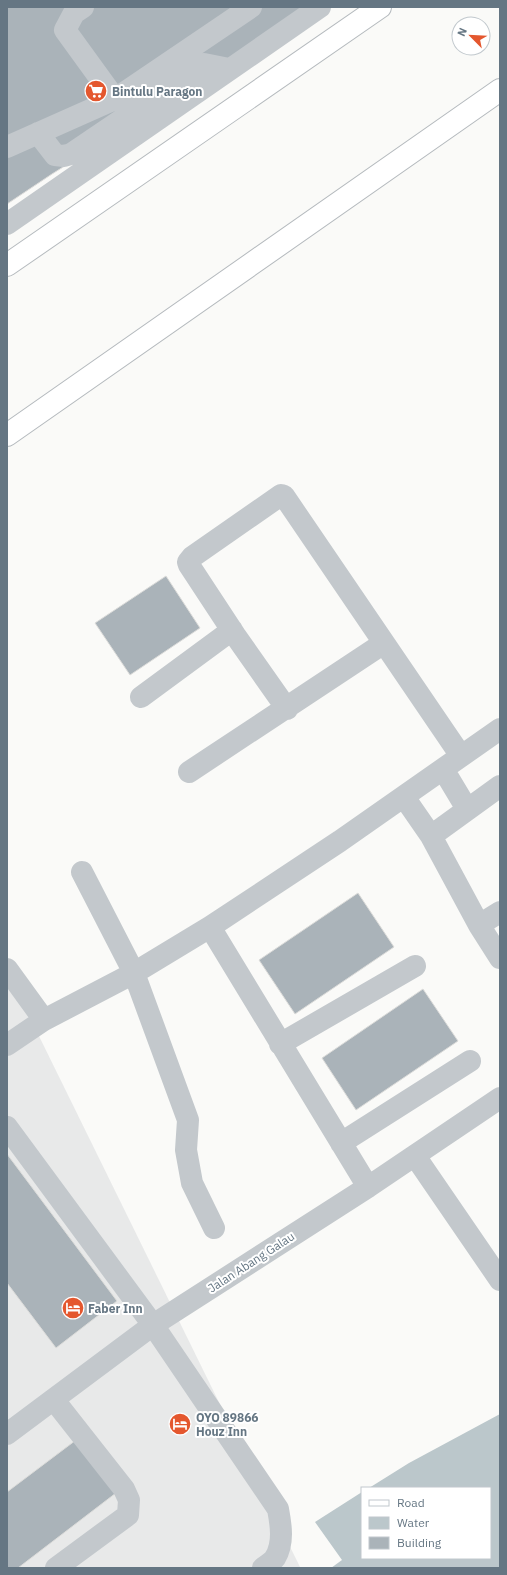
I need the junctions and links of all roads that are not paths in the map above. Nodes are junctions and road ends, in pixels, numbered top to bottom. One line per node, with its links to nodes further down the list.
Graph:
1 (83, 7): 7 (street)
2 (251, 7): 7 (street)
3 (320, 7): 5 (street)
4 (380, 7): 11 (main road)
5 (229, 69): 8 (street); 10 (street)
6 (500, 90): 12 (main road)
7 (115, 99): 8 (street)
8 (38, 133): 9 (street)
9 (7, 147)
10 (7, 224)
11 (7, 265)
12 (7, 435)
13 (232, 630): 14 (street); 15 (street); 16 (street)
14 (384, 643): 16 (street); 18 (street)
15 (141, 697)
16 (287, 709): 20 (street)
17 (500, 729): 18 (street)
18 (461, 756): 19 (street)
19 (443, 769): 22 (street); 23 (street)
20 (189, 772)
21 (500, 786): 23 (street)
22 (404, 797): 24 (street); 28 (street)
23 (467, 810): 24 (street)
24 (430, 836): 27 (street)
25 (82, 872): 32 (street)
26 (500, 912): 27 (street)
27 (479, 925): 29 (street)
28 (210, 927): 32 (street); 34 (street)
29 (500, 958)
30 (415, 966): 34 (street)
31 (7, 969): 33 (street)
32 (134, 973): 33 (street); 42 (street)
33 (44, 1020): 35 (street)
34 (280, 1044): 39 (street)
35 (7, 1045)
36 (470, 1061): 39 (street)
37 (500, 1098): 40 (street, Jalan Abang Galau)
38 (7, 1128): 44 (street)
39 (341, 1143): 41 (street)
40 (415, 1156): 41 (street, Jalan Abang Galau); 43 (street)
41 (368, 1187): 44 (street, Jalan Abang Galau)
42 (214, 1228)
43 (500, 1280)
44 (153, 1325): 45 (street, Jalan Abang Galau); 48 (street)
45 (54, 1400): 46 (street, Jalan Abang Galau); 47 (street)
46 (7, 1434)
47 (56, 1568)
48 (263, 1568)

